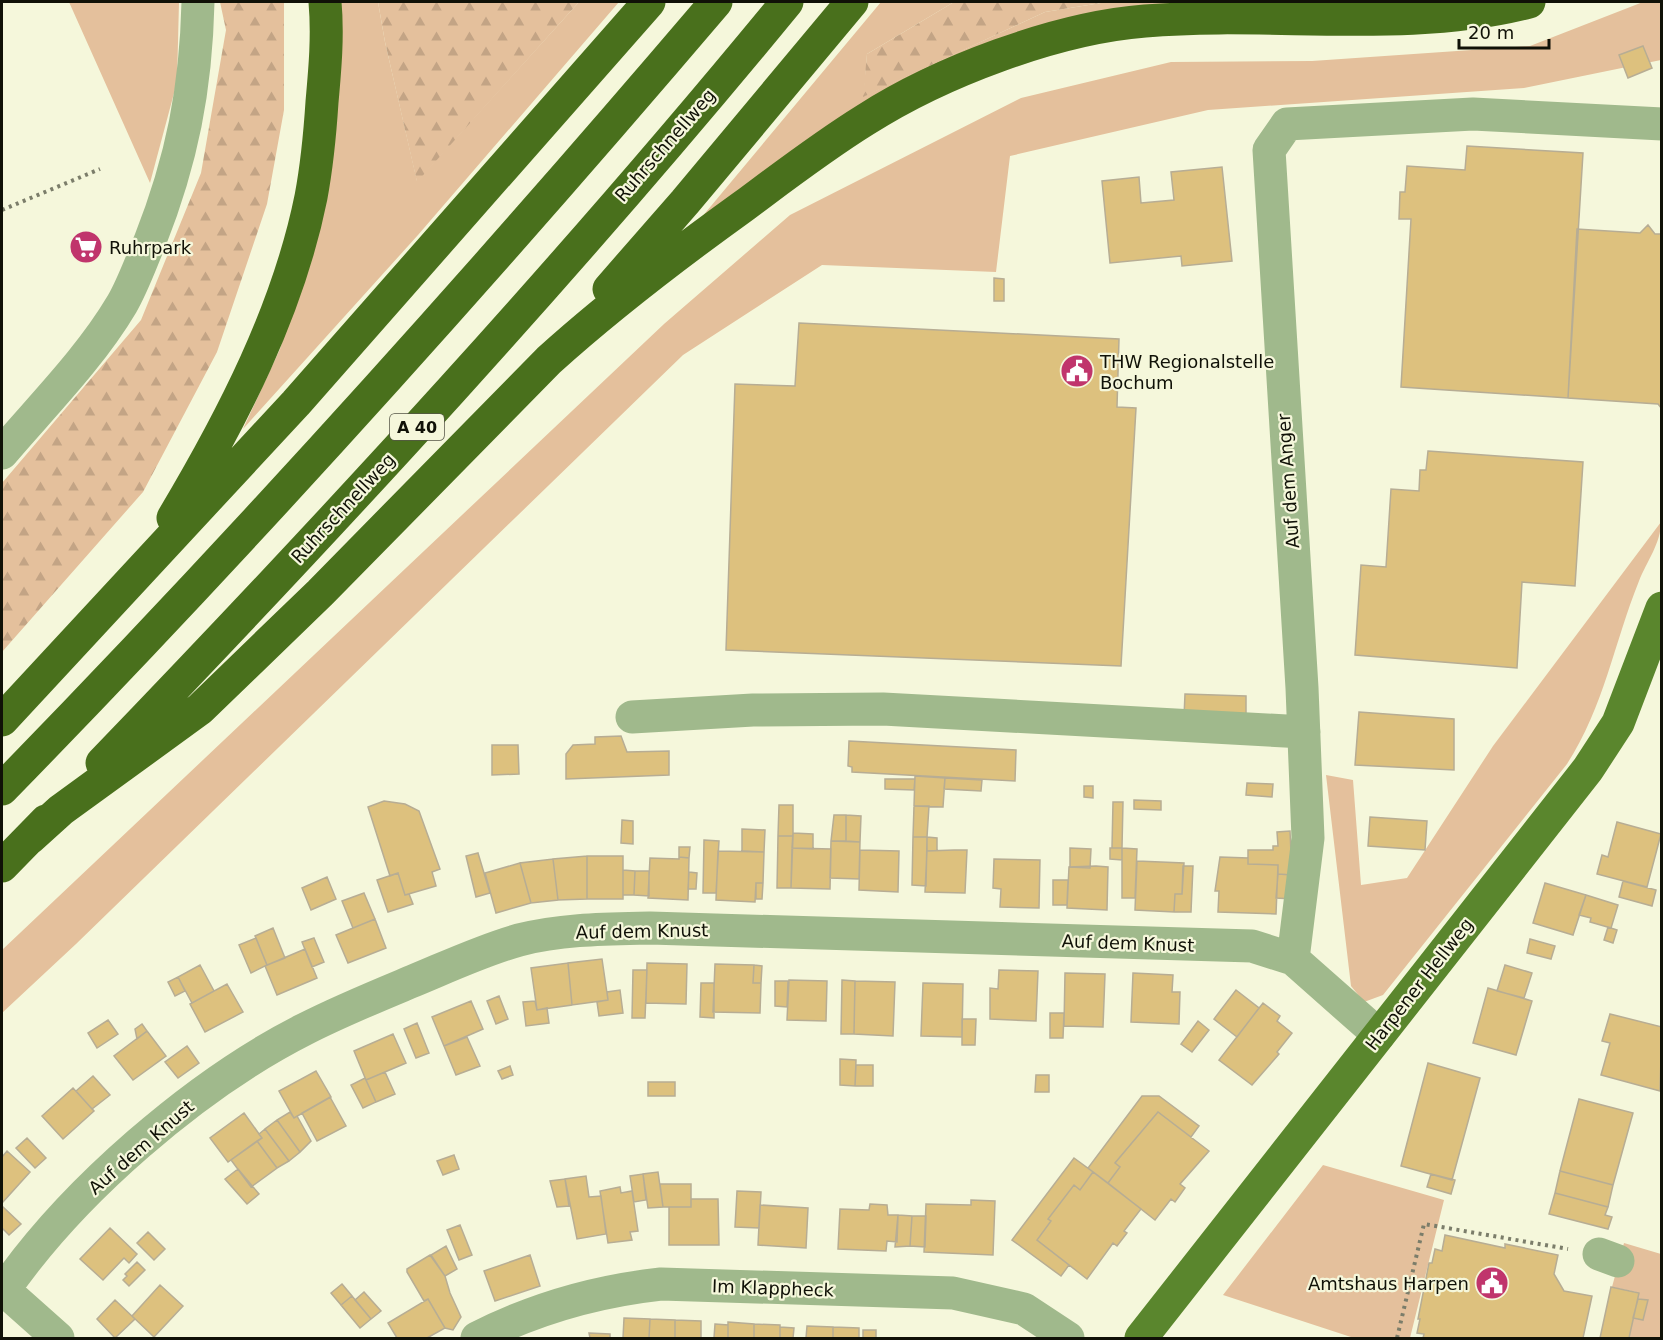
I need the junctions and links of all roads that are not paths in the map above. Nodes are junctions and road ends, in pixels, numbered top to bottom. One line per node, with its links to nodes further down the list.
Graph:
1 (198, 2): 10 (street)
2 (325, 2): 12 (highway)
3 (650, 2): 12 (highway)
4 (716, 2): 16 (highway, A 40)
5 (787, 2): 17 (highway, Ruhrschnellweg / A 40)
6 (852, 2): 9 (highway)
7 (1529, 2): 9 (highway)
8 (1662, 124): 15 (street, Auf dem Anger)
9 (511, 397): 17 (highway)
10 (2, 453)
11 (1662, 608): 20 (main road, Harpener Hellweg)
12 (102, 614): 14 (highway)
13 (632, 717): 15 (street)
14 (2, 720)
15 (1304, 732): 19 (street, Auf dem Anger)
16 (2, 789)
17 (30, 838): 18 (highway, Ruhrschnellweg / A 40)
18 (2, 866)
19 (1293, 959): 20 (street); 21 (street, Auf dem Knust)
20 (1379, 1035): 25 (main road, Harpener Hellweg)
21 (3, 1291): 22 (street)
22 (58, 1338)
23 (477, 1338): 24 (street, Im Klappheck)
24 (1068, 1338)
25 (1141, 1338)

